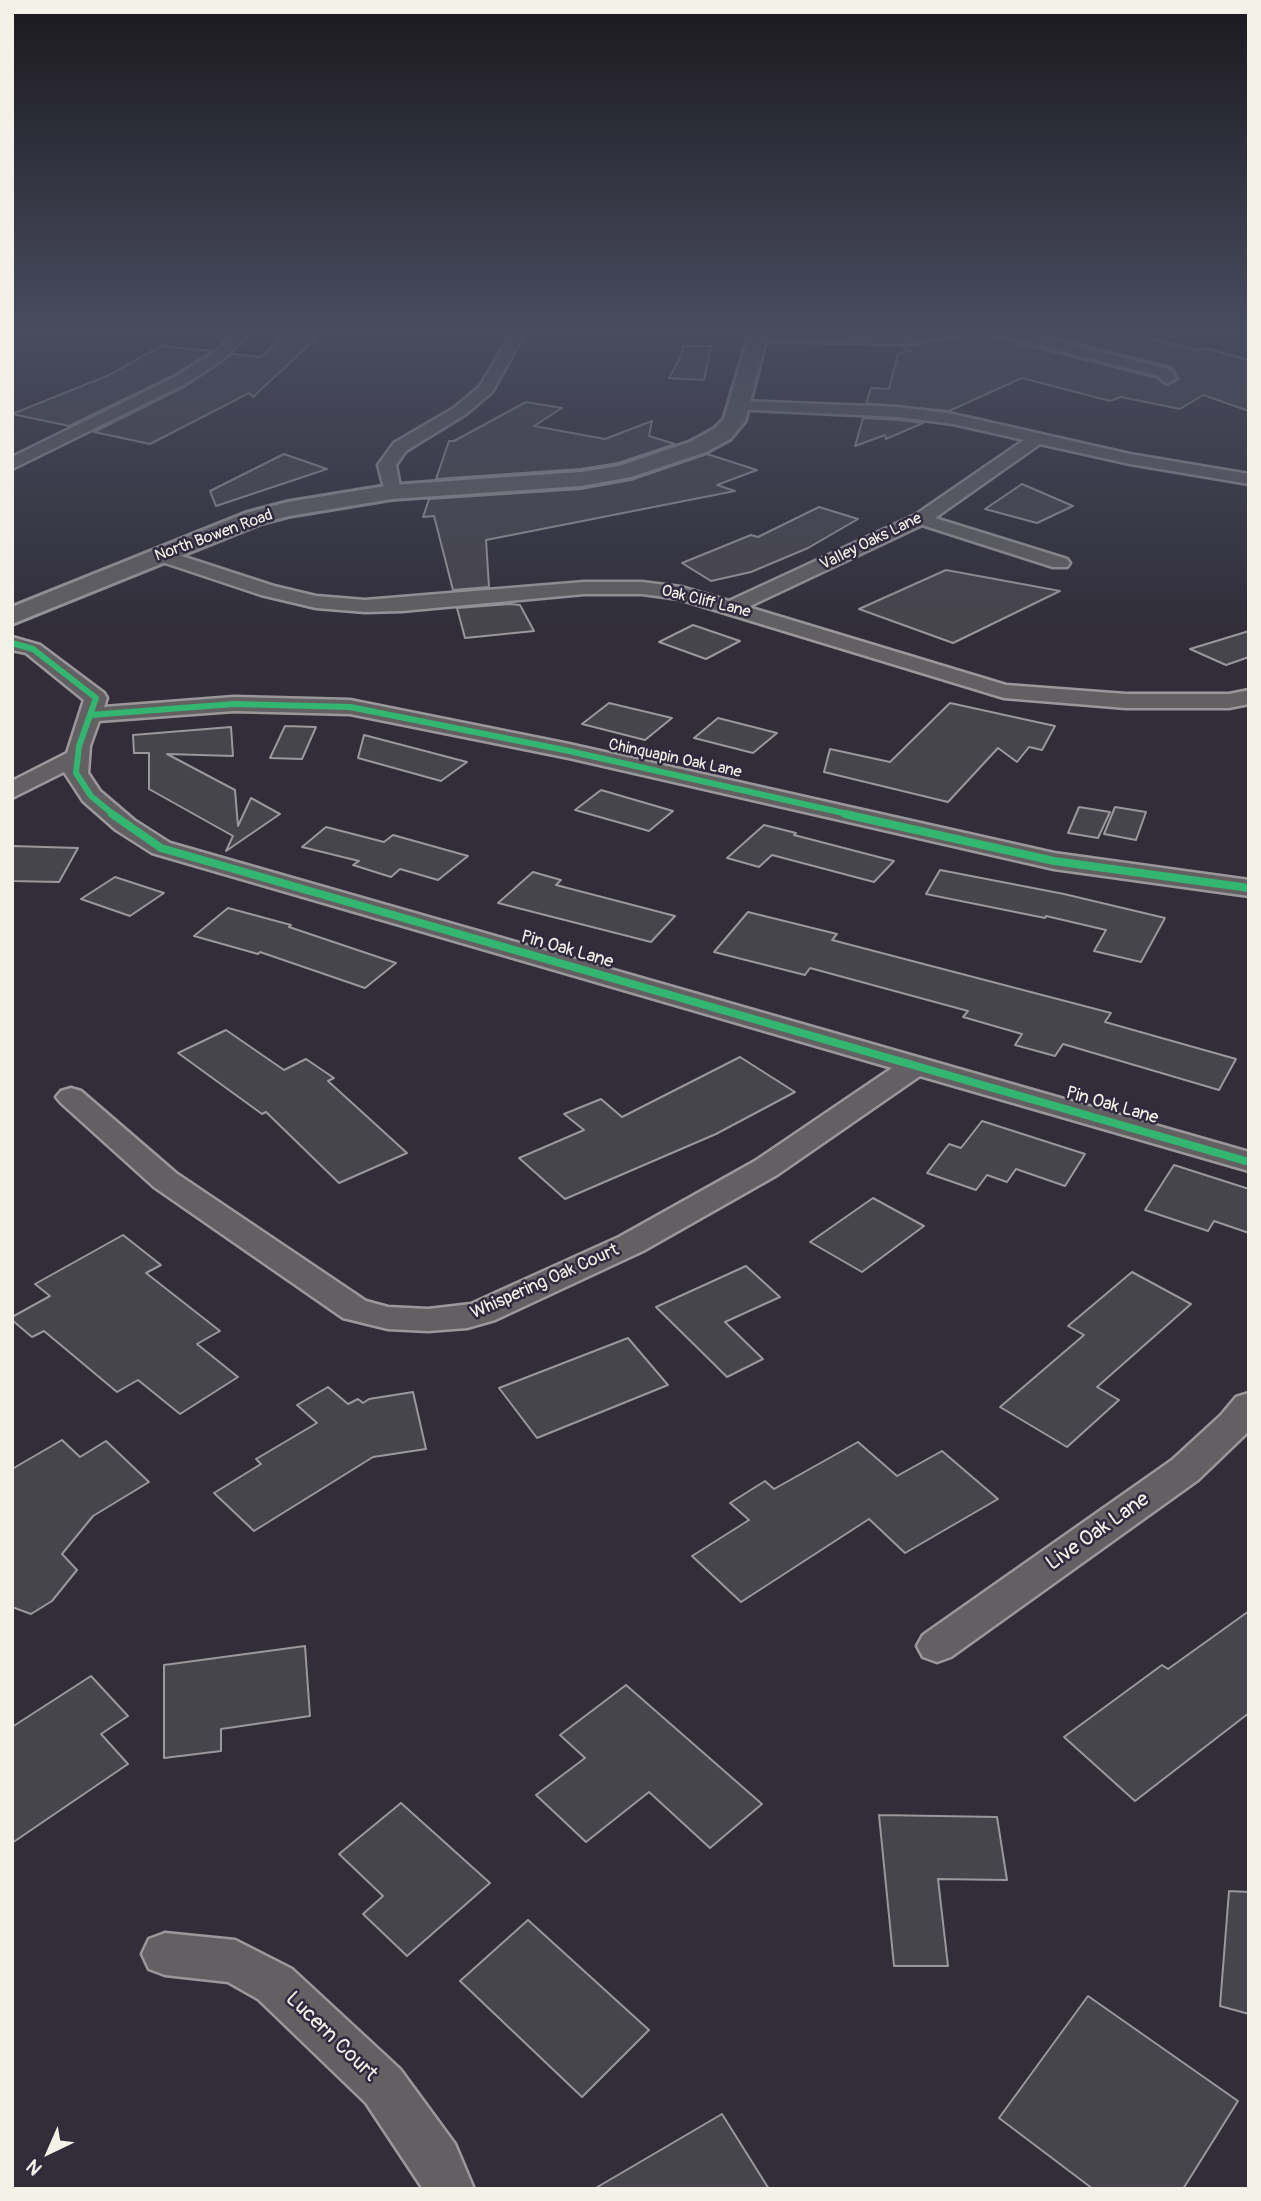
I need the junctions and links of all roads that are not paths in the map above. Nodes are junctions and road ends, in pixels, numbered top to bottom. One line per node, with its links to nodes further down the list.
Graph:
1 (80, 431): 7 (street)
2 (427, 431): 10 (street)
3 (725, 431): 10 (street, North Bowen Road)
4 (1001, 431): 5 (street)
5 (1035, 439): 9 (street); 11 (street, Valley Oaks Lane)
6 (24, 442): 7 (street)
7 (49, 446): 8 (street)
8 (12, 464)
9 (1249, 479)
10 (392, 492): 12 (street, North Bowen Road)
11 (920, 519): 13 (street); 14 (street, Valley Oaks Lane)
12 (160, 555): 14 (street, Oak Cliff Lane); 15 (street, North Bowen Road)
13 (1060, 563)
14 (732, 607): 17 (street, Oak Cliff Lane)
15 (12, 616)
16 (12, 643): 18 (street)
17 (1249, 697)
18 (90, 715): 19 (street, Pin Oak Lane); 21 (street, Chinquapin Oak Lane)
19 (78, 756): 20 (street); 22 (street, Pin Oak Lane)
20 (12, 792)
21 (1249, 888)
22 (915, 1066): 23 (street, Whispering Oak Court); 24 (street, Pin Oak Lane)
23 (71, 1097)
24 (1249, 1162)
25 (1249, 1406): 26 (street, Live Oak Lane)
26 (937, 1646)
27 (165, 1954): 28 (street, Lucern Court)
28 (449, 2189)

